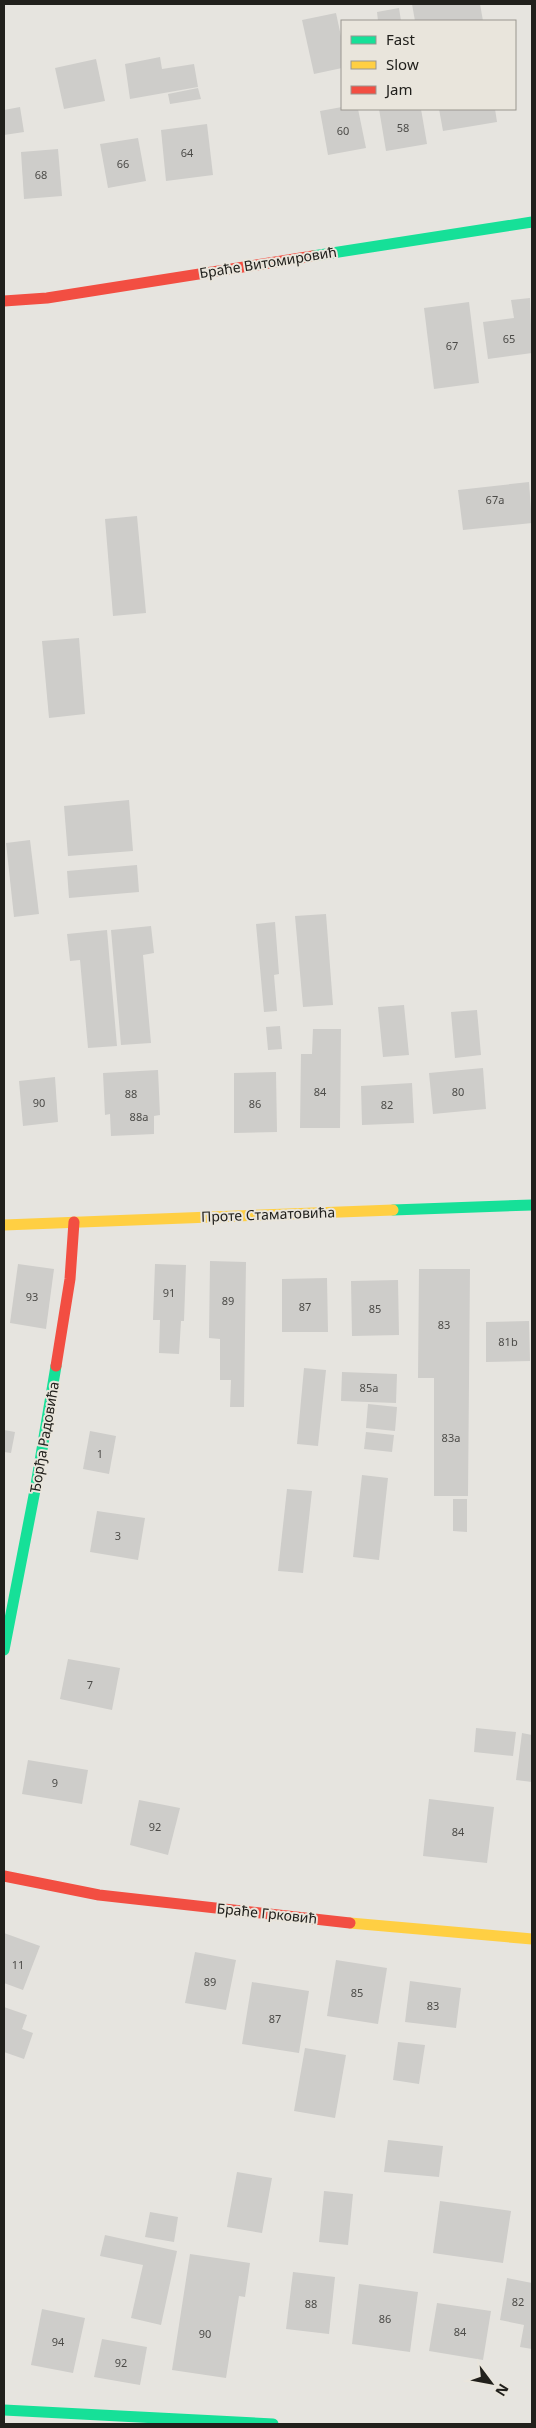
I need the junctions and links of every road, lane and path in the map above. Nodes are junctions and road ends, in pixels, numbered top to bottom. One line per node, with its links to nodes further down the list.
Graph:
1 (532, 222): 2 (street, Браће Витомировић)
2 (4, 301)
3 (532, 1205): 4 (street, Проте Стаматовића)
4 (74, 1222): 5 (street, Проте Стаматовића); 6 (street, Ђорђа Радовића)
5 (4, 1225)
6 (4, 1650)
7 (4, 1876): 8 (street, Браће Грковић)
8 (532, 1939)
9 (4, 2410): 10 (street)
10 (273, 2424)

